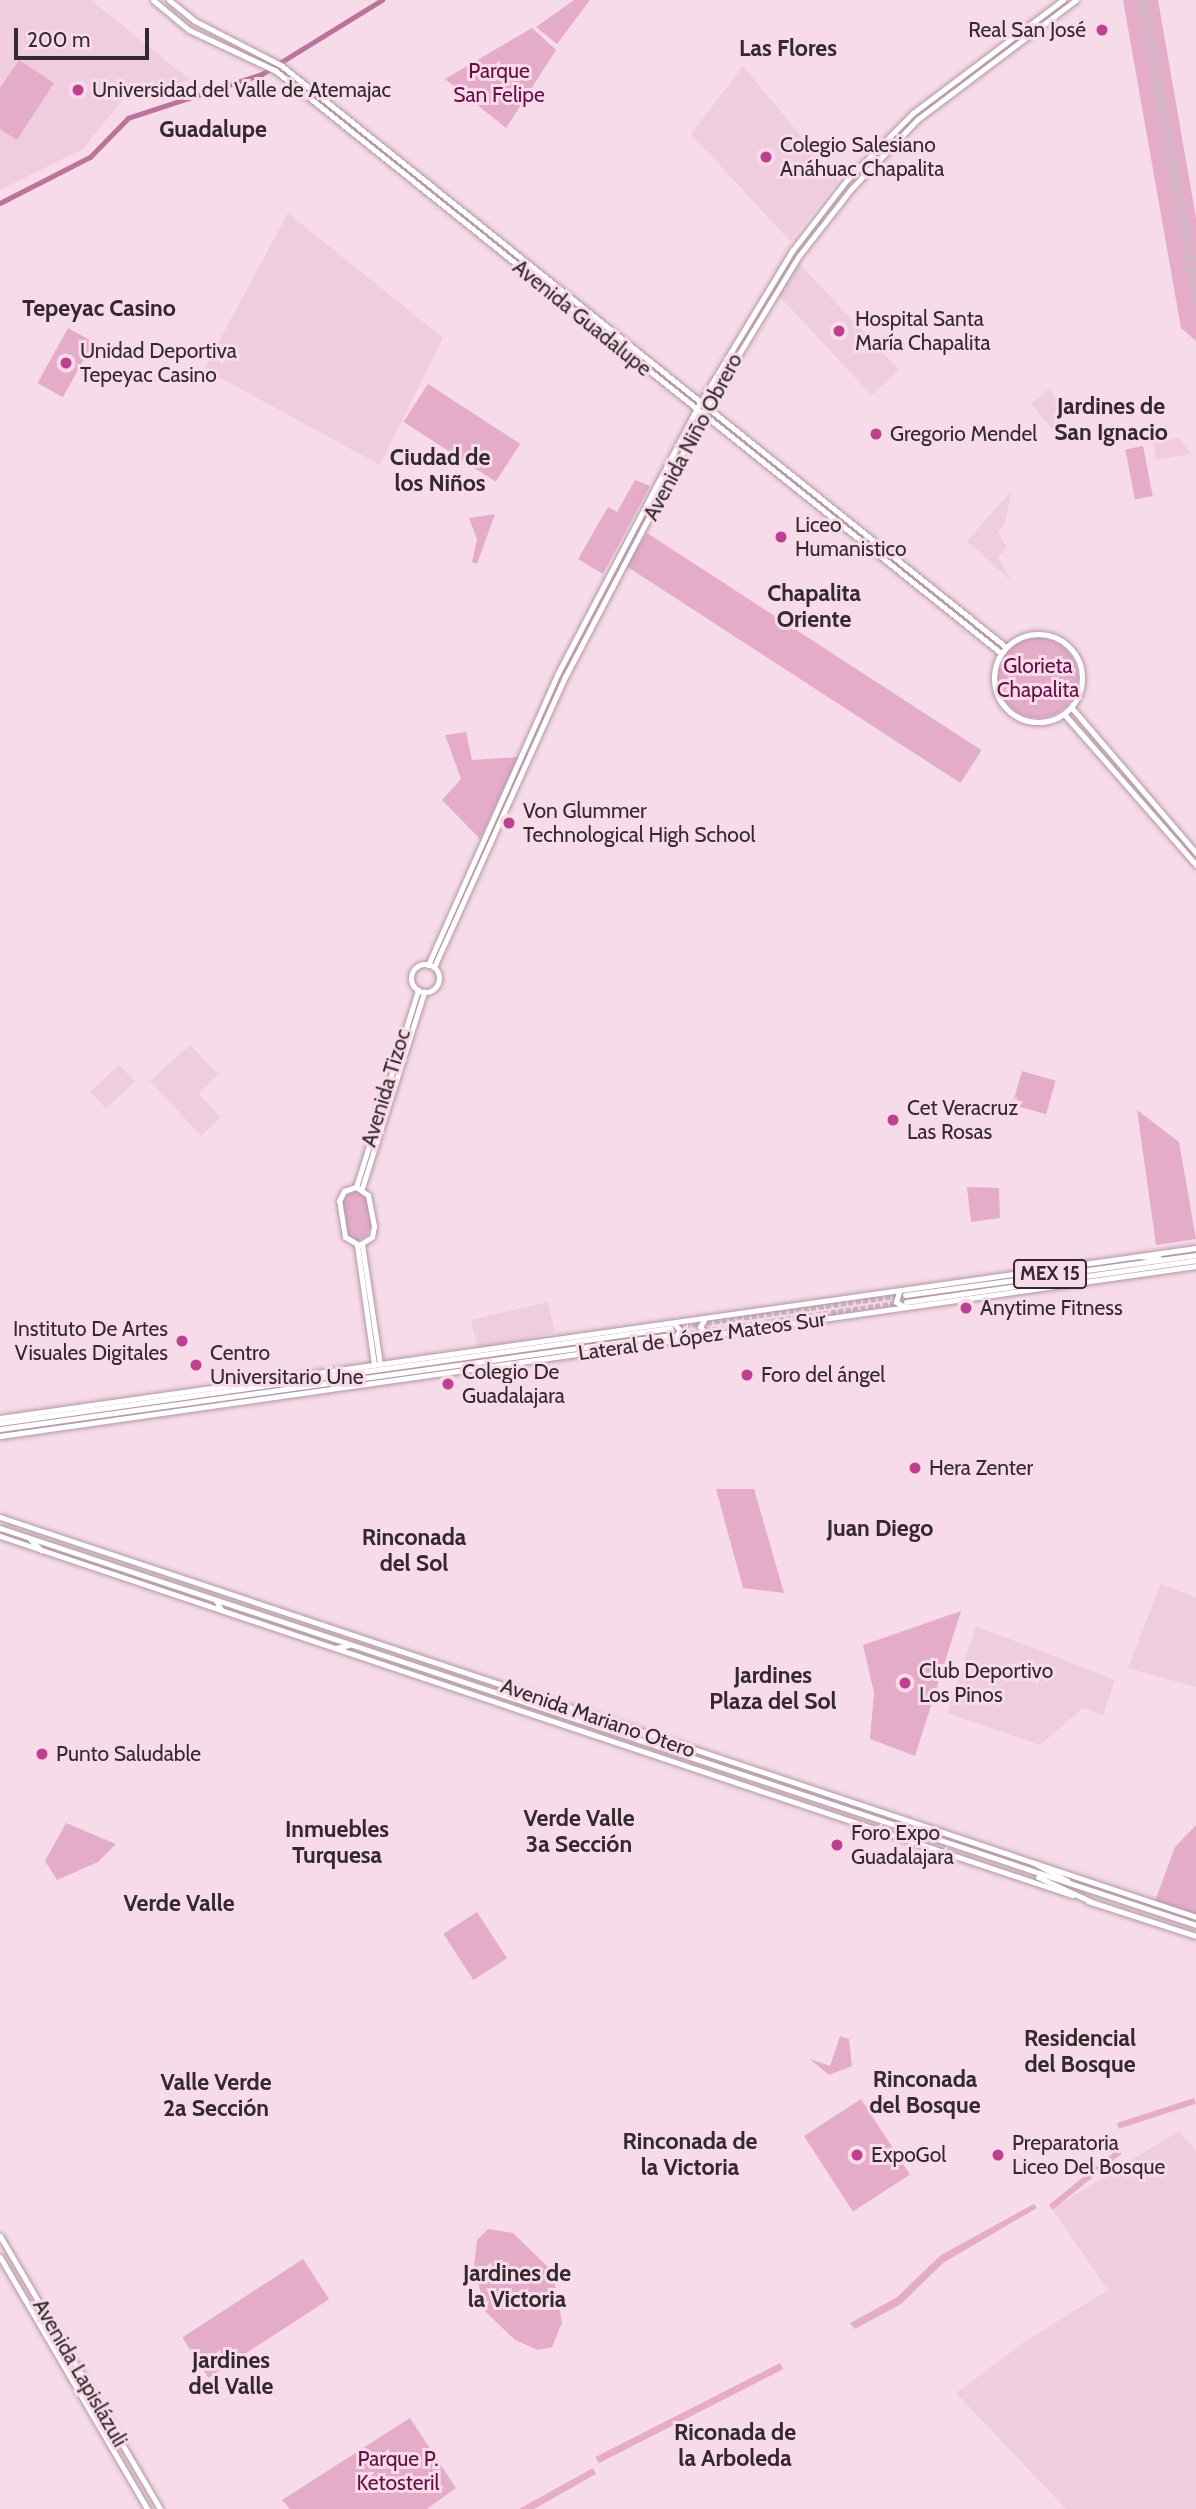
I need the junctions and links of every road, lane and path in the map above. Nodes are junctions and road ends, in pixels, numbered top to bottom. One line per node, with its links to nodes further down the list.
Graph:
1 (153, 0): 7 (main road, Avenida Guadalupe)
2 (169, 0): 5 (main road, Avenida Guadalupe)
3 (1063, 0): 5 (main road, Avenida Niño Obrero)
4 (1076, 0): 6 (main road, Avenida Niño Obrero)
5 (700, 403): 6 (main road, Avenida Guadalupe); 7 (main road, Avenida Niño Obrero)
6 (706, 408): 8 (main road, Avenida Niño Obrero); 13 (main road, Avenida Guadalupe)
7 (696, 410): 8 (main road, Avenida Guadalupe); 9 (main road, Avenida Niño Obrero)
8 (703, 414): 10 (main road, Avenida Niño Obrero); 14 (main road, Avenida Guadalupe)
9 (634, 532): 10 (main road); 11 (main road, Avenida Niño Obrero)
10 (641, 535): 12 (main road, Avenida Niño Obrero)
11 (621, 556): 12 (main road); 19 (main road, Avenida Niño Obrero)
12 (628, 559): 19 (main road, Avenida Niño Obrero)
13 (1006, 647): 14 (main road); 15 (main road)
14 (1001, 653): 16 (main road)
15 (1071, 708): 16 (main road); 17 (main road)
16 (1064, 714): 18 (main road)
17 (1196, 853)
18 (1196, 865)
19 (431, 966): 20 (main road); 20 (main road)
20 (421, 991): 21 (main road, Avenida Tizoc)
21 (359, 1187): 22 (main road); 22 (main road, Avenida Tizoc)
22 (359, 1244): 37 (main road)
23 (1196, 1248): 24 (main road, Lateral de López Mateos Sur)
24 (1139, 1256): 25 (main road); 31 (main road, Lateral de López Mateos Sur)
25 (1176, 1258): 26 (main road, MEX 15); 31 (main road, MEX 15)
26 (1196, 1258): 27 (main road, MEX 15)
27 (1162, 1265): 29 (main road); 31 (main road, MEX 15)
28 (1196, 1266): 29 (main road, Lateral de López Mateos Sur)
29 (1146, 1273): 31 (main road, Lateral de López Mateos Sur)
30 (859, 1296): 31 (main road, Lateral de López Mateos Sur); 32 (main road); 33 (main road, Lateral de López Mateos Sur)
31 (904, 1298): 32 (main road, Lateral de López Mateos Sur)
32 (863, 1313): 35 (main road, Lateral de López Mateos Sur)
33 (705, 1318): 34 (main road, Lateral de López Mateos Sur); 35 (main road)
34 (671, 1325): 36 (main road); 37 (main road, Lateral de López Mateos Sur)
35 (711, 1335): 36 (main road, Lateral de López Mateos Sur)
36 (672, 1338): 37 (main road, Lateral de López Mateos Sur)
37 (378, 1372): 38 (main road); 39 (main road); 40 (main road); 41 (main road)
38 (0, 1418)
39 (0, 1423)
40 (0, 1429)
41 (0, 1436)
42 (0, 1517): 51 (main road, Avenida Mariano Otero)
43 (0, 1528): 45 (main road, Avenida Mariano Otero)
44 (0, 1536): 46 (main road, Avenida Mariano Otero)
45 (28, 1537): 46 (main road); 47 (main road, Avenida Mariano Otero)
46 (41, 1550): 48 (main road, Avenida Mariano Otero)
47 (216, 1600): 48 (main road); 49 (main road, Avenida Mariano Otero)
48 (221, 1611): 50 (main road, Avenida Mariano Otero)
49 (352, 1645): 50 (main road); 52 (main road, Avenida Mariano Otero)
50 (335, 1648): 54 (main road, Avenida Mariano Otero)
51 (1034, 1863): 53 (main road); 55 (main road, Avenida Mariano Otero)
52 (1016, 1866): 53 (main road, Avenida Mariano Otero); 54 (main road)
53 (1083, 1889): 56 (main road, Avenida Mariano Otero)
54 (1092, 1902): 57 (main road, Avenida Mariano Otero)
55 (1196, 1917)
56 (1196, 1925)
57 (1196, 1936)
58 (0, 2236): 61 (main road, Avenida Lapislázuli)
59 (0, 2257): 60 (main road, Avenida Lapislázuli)
60 (147, 2509)
61 (160, 2509)

